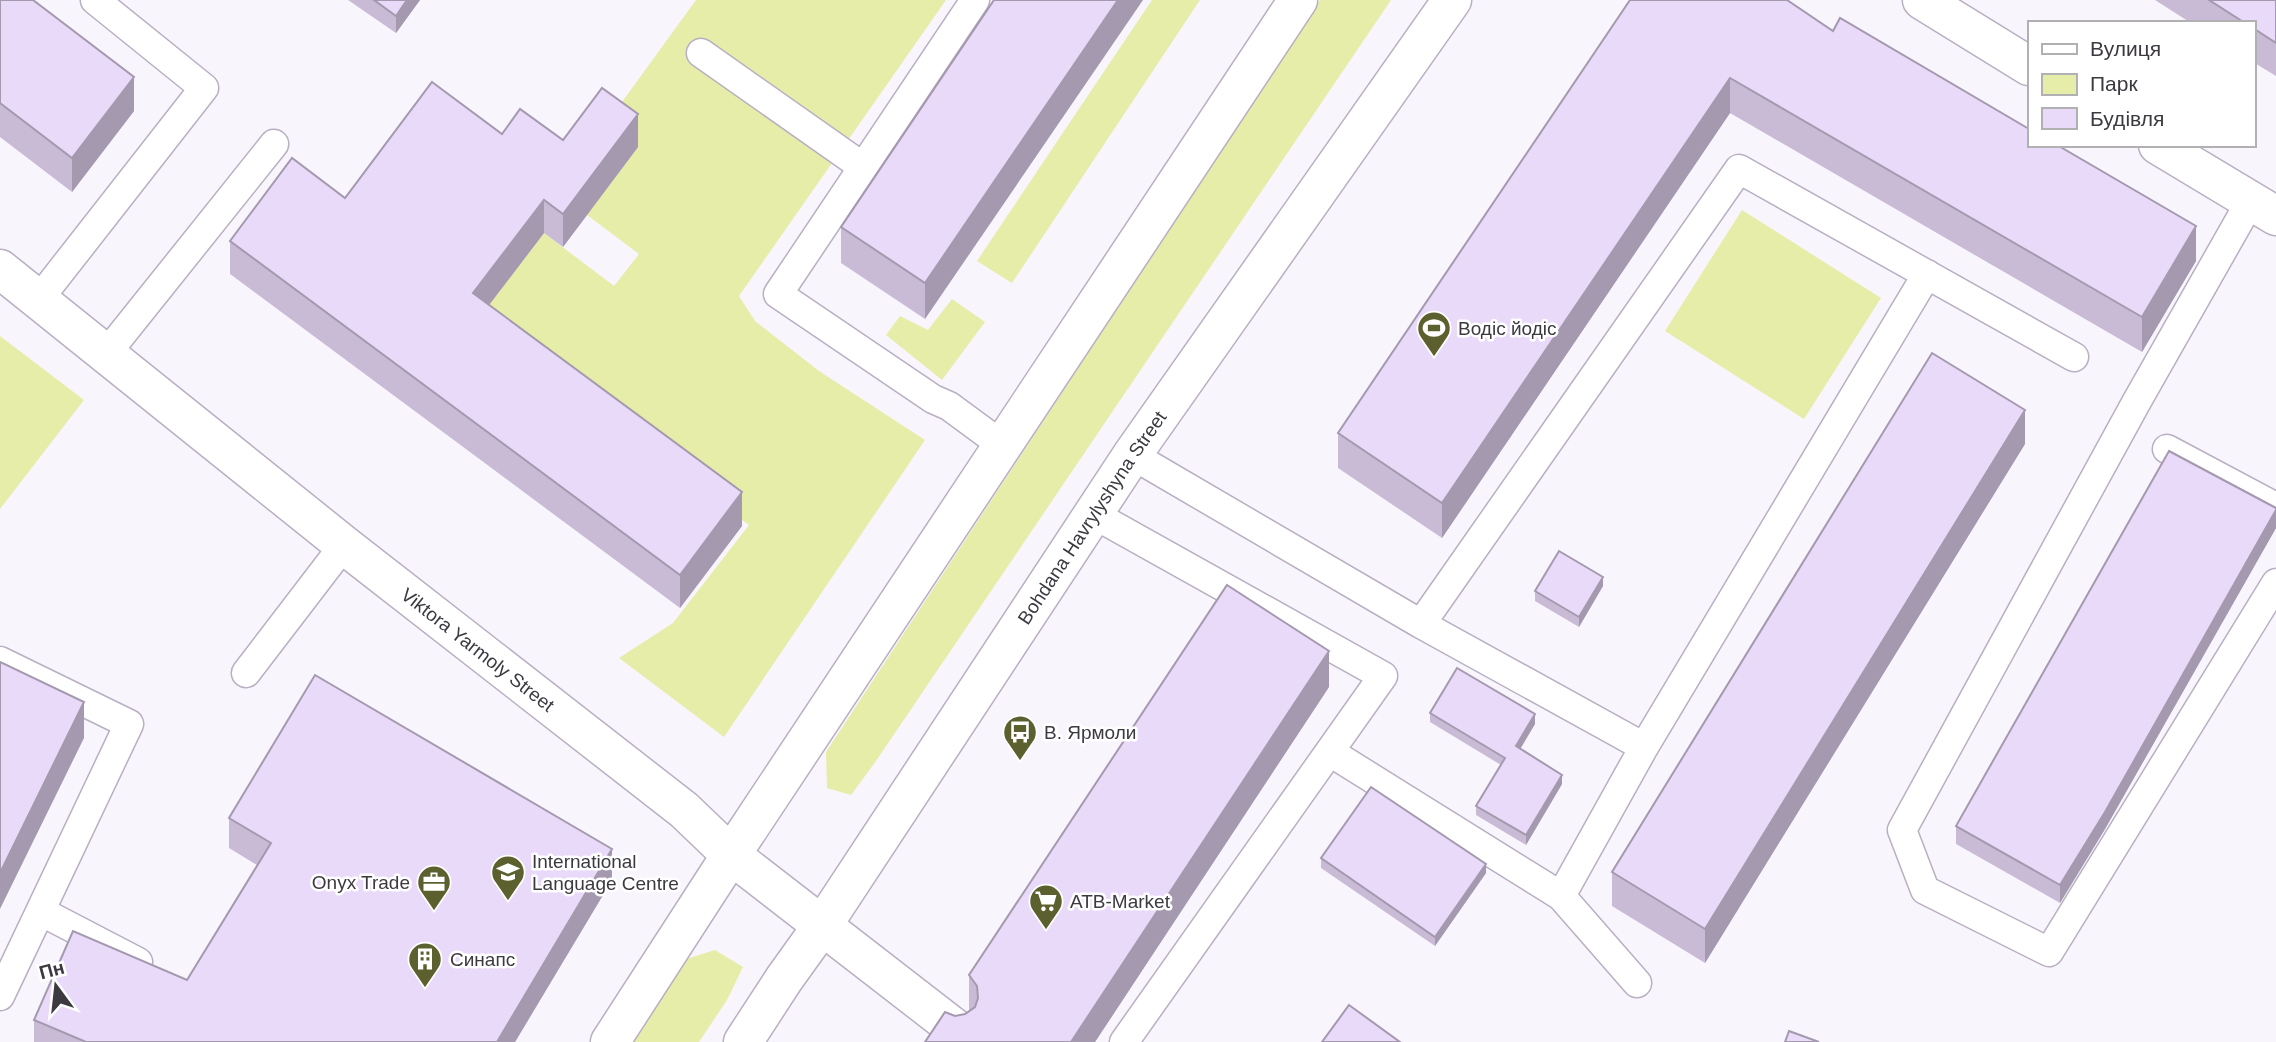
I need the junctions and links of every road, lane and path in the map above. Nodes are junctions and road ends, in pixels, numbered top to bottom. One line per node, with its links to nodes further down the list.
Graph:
1 (94, 0): 14 (lane)
2 (975, 0): 10 (lane)
3 (1298, 0): 17 (street)
4 (1452, 0): 19 (street, Bohdana Havrylyshyna Street)
5 (1922, 0): 7 (street)
6 (701, 53): 10 (lane)
7 (2028, 65)
8 (274, 144): 15 (lane)
9 (2161, 147): 11 (street)
10 (863, 167): 17 (lane)
11 (2263, 209): 23 (lane)
12 (0, 269): 14 (street, Viktora Yarmoly Street)
13 (1927, 274): 16 (lane); 24 (lane); 27 (lane)
14 (39, 299): 15 (street, Viktora Yarmoly Street)
15 (106, 354): 22 (street, Viktora Yarmoly Street)
16 (2074, 357)
17 (1002, 445): 29 (street)
18 (2167, 449): 20 (lane)
19 (1132, 455): 21 (street, Bohdana Havrylyshyna Street); 24 (lane)
20 (2276, 507)
21 (1093, 514): 28 (lane); 32 (street, Bohdana Havrylyshyna Street)
22 (344, 545): 26 (lane); 29 (street, Viktora Yarmoly Street)
23 (2276, 583)
24 (1421, 624): 27 (lane)
25 (0, 661): 31 (lane)
26 (246, 673)
27 (1644, 747): 30 (lane)
28 (1330, 752): 30 (lane); 39 (lane)
29 (731, 855): 32 (street, Viktora Yarmoly Street); 37 (street)
30 (1561, 896): 34 (lane)
31 (42, 912): 33 (lane); 35 (lane)
32 (822, 926): 36 (street, Viktora Yarmoly Street); 38 (street, Bohdana Havrylyshyna Street)
33 (148, 967)
34 (1637, 984)
35 (0, 996)
36 (957, 1030)
37 (610, 1042)
38 (743, 1042)
39 (1124, 1042)

